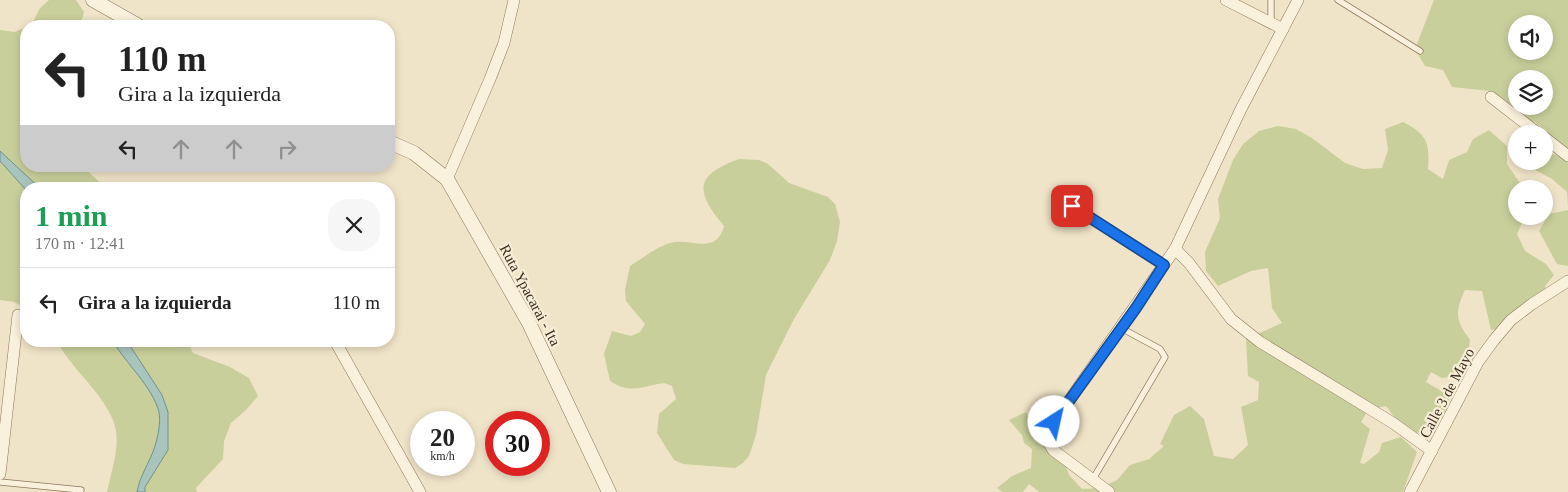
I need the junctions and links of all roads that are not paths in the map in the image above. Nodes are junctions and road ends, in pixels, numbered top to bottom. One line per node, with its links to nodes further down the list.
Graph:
1 (93, 0): 7 (street)
2 (514, 0): 16 (street)
3 (1226, 0): 8 (street)
4 (1271, 0): 8 (lane)
5 (1298, 0): 9 (street)
6 (1338, 0): 10 (lane)
7 (127, 20)
8 (1271, 23): 9 (street)
9 (1283, 29): 18 (street)
10 (1420, 51)
11 (1491, 96): 12 (street)
12 (1528, 125)
13 (1553, 144): 15 (street)
14 (395, 145): 16 (street, Ruta Ypacarai - Ita)
15 (1568, 156)
16 (447, 179): 30 (street, Ruta Ypacarai - Ita)
17 (1072, 206): 19 (street)
18 (1175, 249): 19 (street); 24 (street)
19 (1164, 265): 22 (street)
20 (1568, 281): 24 (street, Calle 3 de Mayo)
21 (18, 316): 25 (street)
22 (1121, 328): 26 (lane); 26 (street)
23 (338, 347): 29 (street)
24 (1432, 450): 32 (street, Calle 3 de Mayo)
25 (0, 474)
26 (1093, 479): 31 (street)
27 (0, 482): 28 (lane)
28 (81, 490)
29 (420, 492)
30 (610, 492)
31 (1109, 492)
32 (1410, 492)

